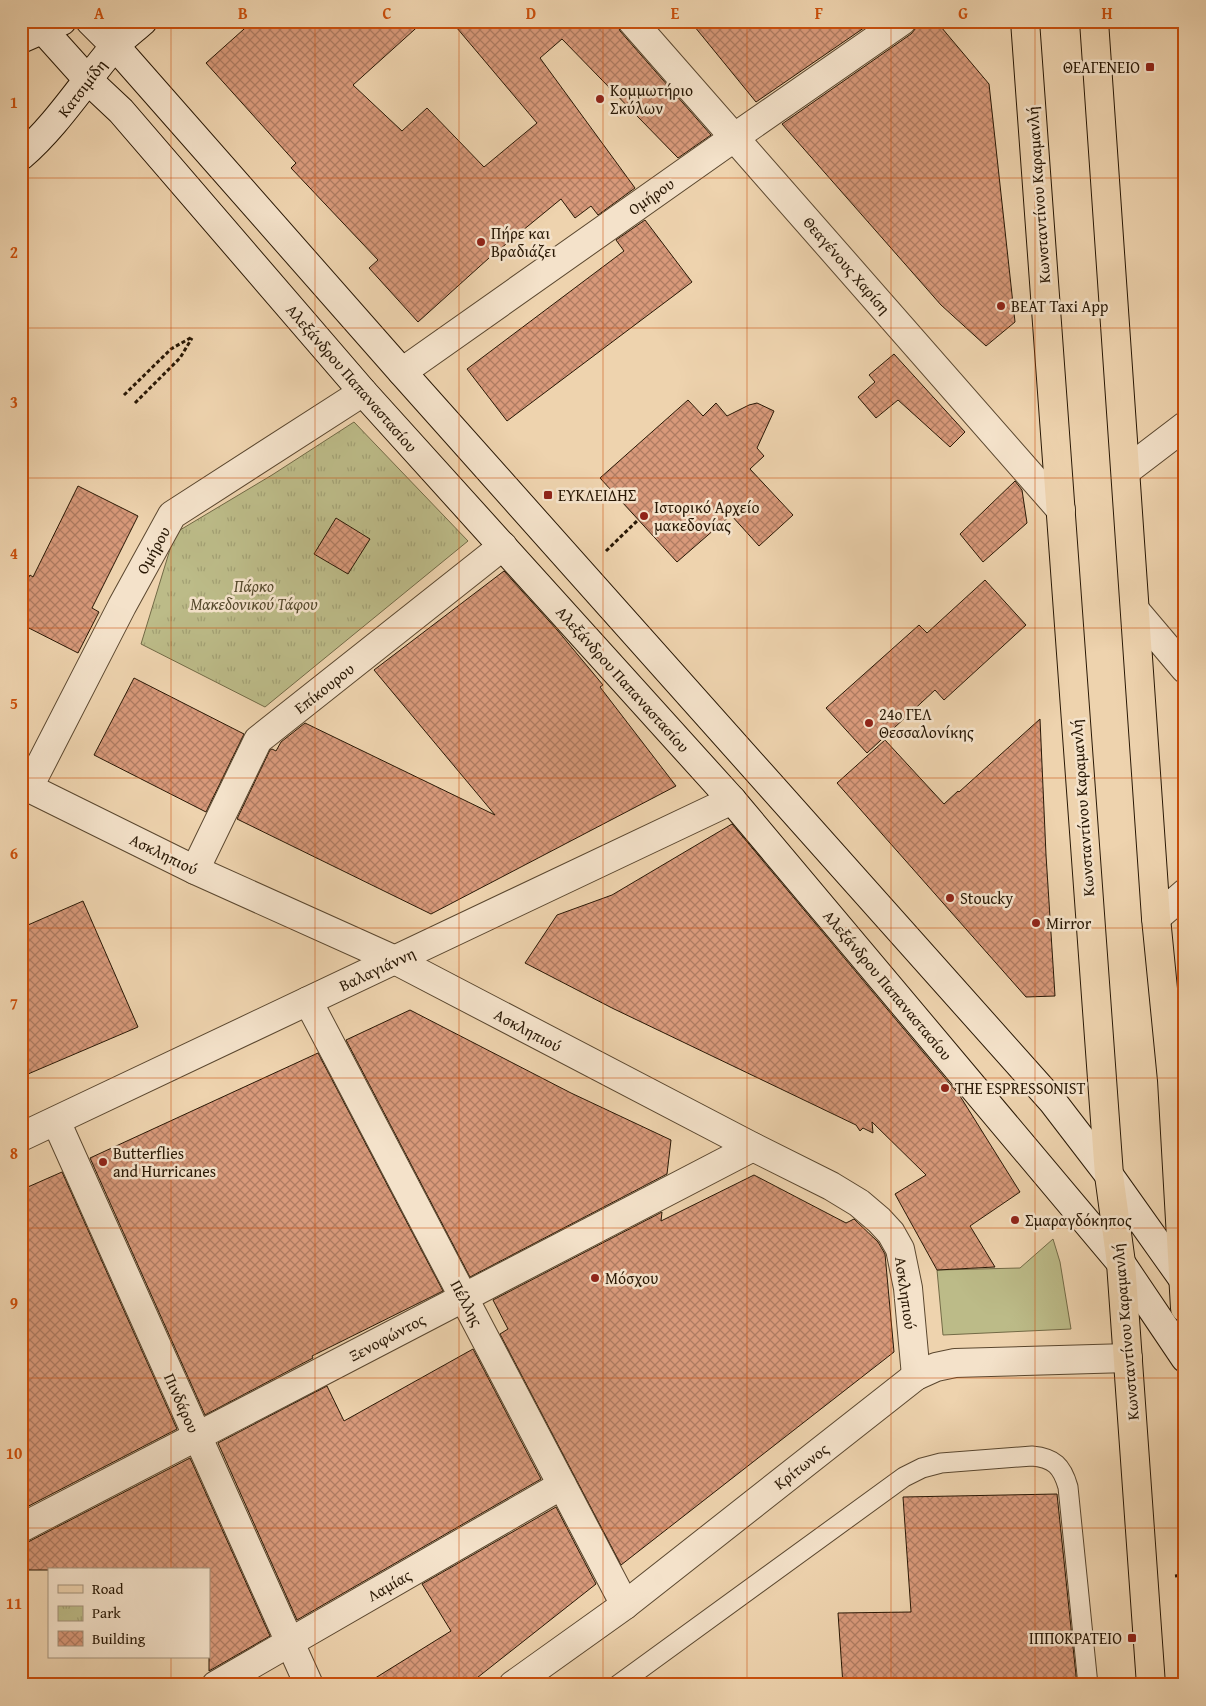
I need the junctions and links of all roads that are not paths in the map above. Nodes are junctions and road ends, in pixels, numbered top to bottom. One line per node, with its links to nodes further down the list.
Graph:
1 (90, 21): 8 (street)
2 (143, 21): 8 (street, Κατσιμίδη)
3 (632, 21): 10 (street, Θεαγένους Χαρίση)
4 (902, 21): 10 (street, Ομήρου)
5 (1025, 21): 16 (main road, Κωνσταντίνου Καραμανλή)
6 (1094, 21): 15 (main road)
7 (40, 28): 9 (street, Αλεξάνδρου Παπαναστασίου)
8 (115, 46): 9 (street, Κατσιμίδη); 12 (street)
9 (88, 80): 11 (street, Κατσιμίδη); 13 (street, Αλεξάνδρου Παπαναστασίου)
10 (735, 137): 12 (street, Ομήρου); 16 (street, Θεαγένους Χαρίση)
11 (21, 156)
12 (402, 372): 30 (street)
13 (363, 392): 17 (street, Αλεξάνδρου Παπαναστασίου); 20 (street, Ομήρου)
14 (1185, 426): 15 (street)
15 (1126, 471): 18 (main road)
16 (1061, 510): 30 (main road, Κωνσταντίνου Καραμανλή)
17 (503, 546): 21 (street, Αλεξάνδρου Παπαναστασίου); 22 (street, Επίκουρου)
18 (1135, 610): 19 (street); 24 (main road)
19 (1185, 669)
20 (25, 786): 22 (street, Ασκληπιού)
21 (732, 800): 25 (street, Βαλαγιάννη); 31 (street, Αλεξάνδρου Παπαναστασίου)
22 (195, 870): 25 (street, Ασκληπιού)
23 (1185, 894): 24 (street)
24 (1156, 918): 32 (main road)
25 (395, 960): 26 (street, Βαλαγιάννη); 29 (street, Ασκληπιού)
26 (308, 1001): 27 (street, Βαλαγιάννη); 33 (street, Πέλλης)
27 (56, 1121): 28 (street, Βαλαγιάννη); 38 (street, Πινδάρου)
28 (21, 1137)
29 (753, 1147): 33 (street, Ξενοφώντος); 37 (street, Ασκληπιού)
30 (1109, 1175): 31 (main road, Κωνσταντίνου Καραμανλή); 32 (street)
31 (1121, 1263): 35 (main road, Κωνσταντίνου Καραμανλή); 36 (street, Αλεξάνδρου Παπαναστασίου)
32 (1184, 1280): 34 (main road)
33 (464, 1297): 38 (street, Ξενοφώντος); 39 (street, Πέλλης)
34 (1185, 1308)
35 (1128, 1358): 37 (street, Κρίτωνος); 48 (main road, Κωνσταντίνου Καραμανλή)
36 (1185, 1358)
37 (916, 1376): 41 (street, Κρίτωνος)
38 (197, 1436): 40 (street, Ξενοφώντος); 42 (street, Πινδάρου)
39 (562, 1485): 41 (street, Πέλλης); 42 (street, Λαμίας)
40 (21, 1528)
41 (625, 1605): 45 (street, Κρίτωνος)
42 (290, 1643): 43 (street, Λαμίας); 44 (street, Πινδάρου)
43 (216, 1685)
44 (309, 1685)
45 (514, 1685)
46 (618, 1685): 47 (lane)
47 (1088, 1685)
48 (1151, 1685)

